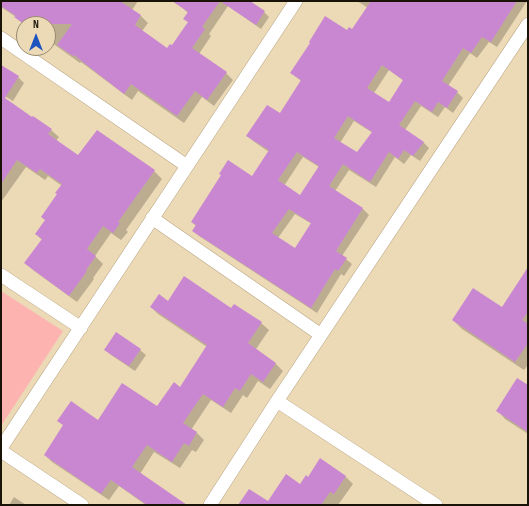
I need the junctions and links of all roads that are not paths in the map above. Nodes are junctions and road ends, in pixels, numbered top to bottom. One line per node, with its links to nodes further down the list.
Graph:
1 (292, 2): 4 (street)
2 (528, 24): 8 (street)
3 (1, 38): 4 (street)
4 (187, 166): 5 (street)
5 (152, 218): 7 (street); 8 (street)
6 (1, 275): 7 (street)
7 (81, 328): 10 (street)
8 (321, 335): 9 (street)
9 (277, 401): 13 (street); 14 (street)
10 (1, 448)
11 (1, 451): 12 (street)
12 (82, 505)
13 (210, 505)
14 (436, 505)

